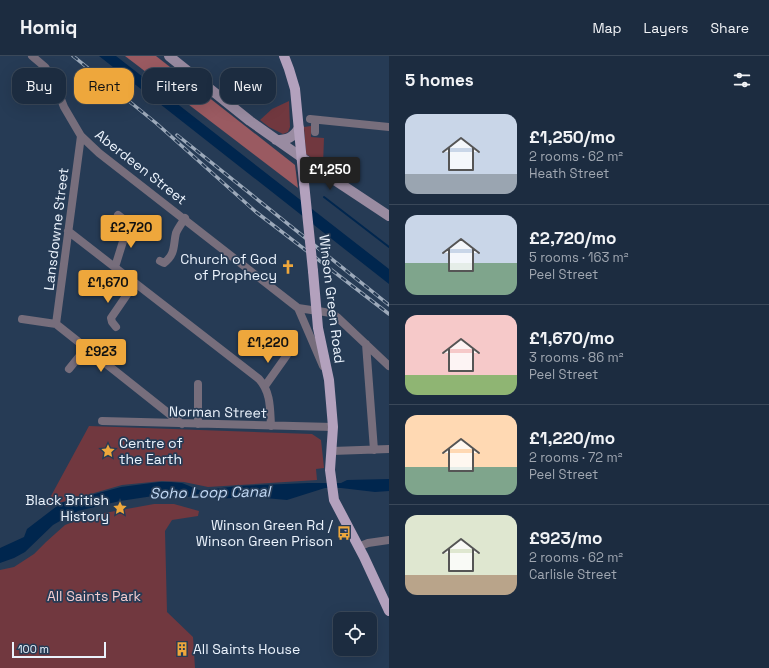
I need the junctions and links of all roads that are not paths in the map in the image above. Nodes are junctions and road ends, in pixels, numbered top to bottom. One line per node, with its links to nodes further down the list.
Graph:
1 (32, 56): 7 (street, Aberdeen Street)
2 (169, 56): 8 (main road)
3 (284, 56): 5 (main road, Winson Green Road)
4 (389, 127): 6 (street)
5 (299, 128): 8 (main road); 9 (main road, Winson Green Road)
6 (315, 132)
7 (81, 136): 12 (street, Aberdeen Street); 14 (street, Lansdowne Street)
8 (276, 140): 9 (main road)
9 (302, 158): 11 (main road); 20 (main road, Winson Green Road, bridge)
10 (118, 215): 13 (street)
11 (389, 216)
12 (185, 218): 16 (street, Aberdeen Street); 19 (street, Aberdeen Street)
13 (131, 224): 15 (street); 17 (street)
14 (68, 231): 17 (street); 22 (street, Lansdowne Street)
15 (141, 233)
16 (160, 261)
17 (115, 267): 18 (street)
18 (135, 283): 23 (street); 31 (street)
19 (298, 308): 20 (street, Aberdeen Street); 29 (street)
20 (316, 311): 24 (street, Aberdeen Street); 29 (main road, Winson Green Road)
21 (22, 319): 22 (street)
22 (56, 324): 25 (street)
23 (116, 327)
24 (366, 344): 27 (street, Aberdeen Street); 38 (street)
25 (86, 348): 28 (street); 33 (street)
26 (287, 355): 31 (street)
27 (389, 366)
28 (69, 369)
29 (329, 380): 36 (main road, Winson Green Road)
30 (198, 384): 34 (street)
31 (265, 386): 35 (street)
32 (102, 421): 33 (street, Norman Street)
33 (182, 424): 34 (street, Norman Street)
34 (198, 424): 35 (street, Norman Street)
35 (271, 426): 36 (street, Norman Street)
36 (333, 426): 39 (main road, Winson Green Road)
37 (389, 449): 38 (street)
38 (374, 450): 39 (street)
39 (332, 451): 41 (main road, Winson Green Road)
40 (389, 540): 41 (street)
41 (358, 547): 42 (main road)
42 (389, 611)

